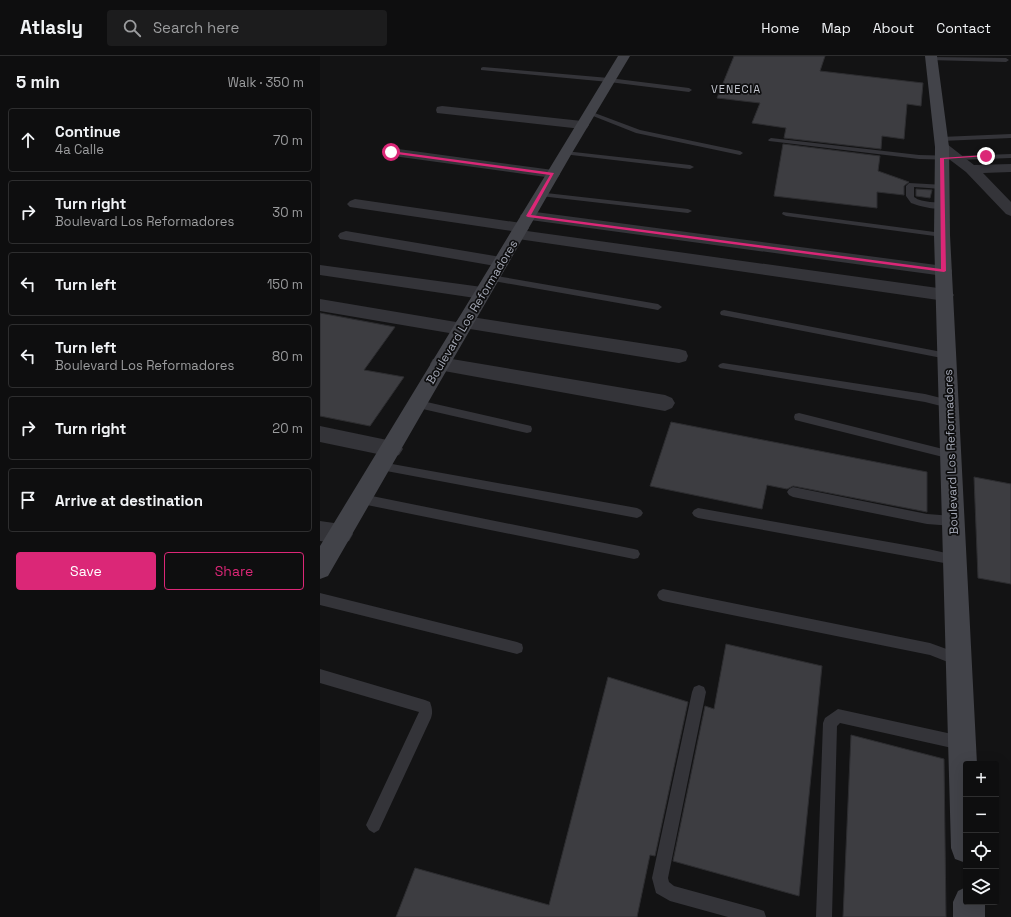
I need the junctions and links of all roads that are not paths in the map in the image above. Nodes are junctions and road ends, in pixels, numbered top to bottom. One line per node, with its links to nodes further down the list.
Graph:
1 (624, 56): 5 (main road, Boulevard Los Reformadores)
2 (931, 58): 3 (lane); 11 (main road, Boulevard Los Reformadores)
3 (1006, 60)
4 (483, 69): 5 (lane)
5 (609, 80): 6 (lane); 8 (main road, Boulevard Los Reformadores)
6 (689, 90)
7 (442, 110): 8 (street)
8 (586, 119): 13 (main road, Boulevard Los Reformadores); 14 (lane)
9 (1011, 136): 11 (lane)
10 (771, 140): 11 (lane)
11 (946, 151): 15 (lane); 18 (street); 26 (main road, Boulevard Los Reformadores)
12 (391, 152): 19 (street)
13 (565, 153): 16 (lane); 19 (main road, Boulevard Los Reformadores)
14 (740, 153)
15 (1011, 156)
16 (690, 167)
17 (1011, 168): 18 (street)
18 (971, 169): 23 (street)
19 (553, 174): 20 (main road, Boulevard Los Reformadores)
20 (540, 194): 22 (lane); 25 (main road, Boulevard Los Reformadores)
21 (355, 204): 25 (street)
22 (688, 211)
23 (1011, 211)
24 (786, 214): 26 (lane)
25 (522, 226): 28 (main road, Boulevard Los Reformadores); 30 (street); 32 (street)
26 (942, 235): 30 (main road, Boulevard Los Reformadores)
27 (346, 236): 28 (street)
28 (501, 262): 31 (main road, Boulevard Los Reformadores)
29 (320, 270): 31 (street)
30 (944, 271): 32 (main road, Boulevard Los Reformadores)
31 (486, 285): 34 (lane); 36 (main road, Boulevard Los Reformadores)
32 (944, 295): 38 (main road, Boulevard Los Reformadores)
33 (320, 305): 36 (street)
34 (658, 307)
35 (724, 314): 38 (lane)
36 (463, 326): 37 (street); 39 (main road, Boulevard Los Reformadores)
37 (679, 356)
38 (947, 356): 43 (main road, Boulevard Los Reformadores)
39 (440, 364): 41 (street); 42 (main road, Boulevard Los Reformadores)
40 (723, 366): 43 (lane)
41 (665, 403)
42 (418, 404): 45 (lane); 48 (main road, Boulevard Los Reformadores)
43 (949, 404): 47 (main road, Boulevard Los Reformadores)
44 (799, 417): 47 (lane)
45 (527, 429)
46 (320, 434): 48 (street)
47 (951, 455): 53 (main road, Boulevard Los Reformadores)
48 (386, 457): 50 (main road, Boulevard Los Reformadores); 51 (lane)
49 (793, 492): 53 (lane)
50 (362, 499): 54 (main road, Boulevard Los Reformadores); 55 (lane)
51 (637, 513)
52 (698, 513): 56 (lane)
53 (953, 521): 56 (main road, Boulevard Los Reformadores)
54 (331, 532): 57 (main road, Boulevard Los Reformadores)
55 (634, 554)
56 (955, 560): 61 (main road, Boulevard Los Reformadores)
57 (321, 565)
58 (663, 595): 61 (lane)
59 (320, 599): 60 (lane)
60 (517, 648)
61 (958, 660): 64 (main road, Boulevard Los Reformadores)
62 (320, 676): 65 (lane)
63 (699, 692): 68 (lane)
64 (961, 743): 66 (main road, Boulevard Los Reformadores); 69 (lane)
65 (374, 826)
66 (965, 833)
67 (969, 905): 70 (main road)
68 (758, 917)
69 (824, 917)
70 (969, 917)

